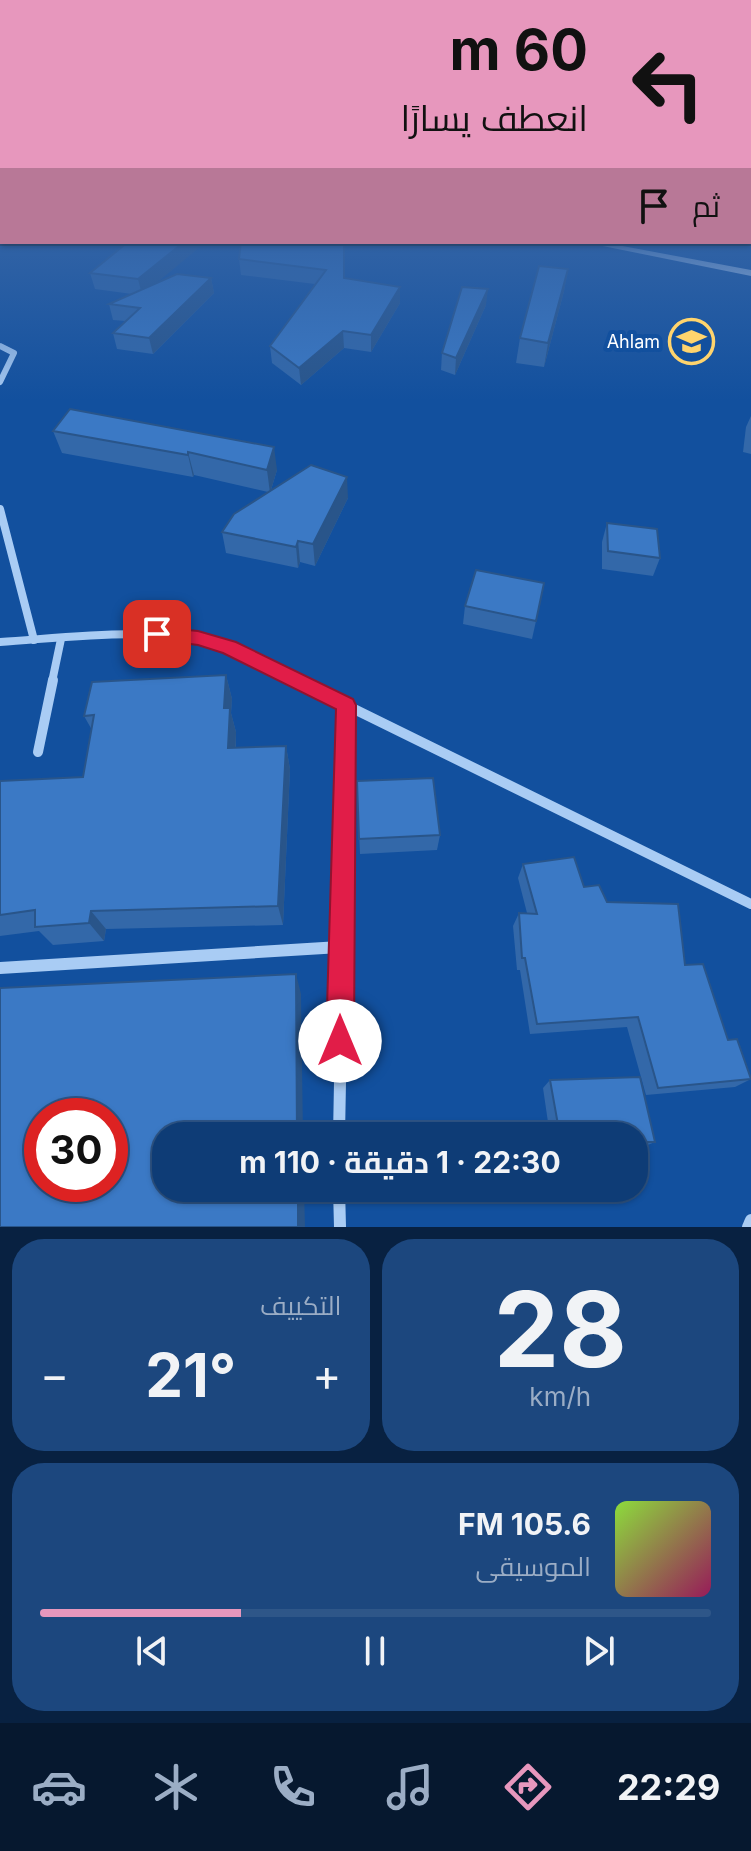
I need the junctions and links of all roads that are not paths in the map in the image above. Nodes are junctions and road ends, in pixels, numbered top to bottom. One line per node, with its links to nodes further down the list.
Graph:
1 (0, 346): 2 (street)
2 (0, 382)
3 (0, 509): 5 (street)
4 (61, 639): 5 (street); 7 (street); 8 (street)
5 (34, 640): 6 (street)
6 (0, 642)
7 (346, 705): 9 (street); 10 (street)
8 (38, 752)
9 (751, 904)
10 (340, 947): 11 (street); 12 (street)
11 (0, 968)
12 (339, 1122)
13 (339, 1202): 15 (street)
14 (751, 1220): 16 (street)
15 (340, 1227)
16 (748, 1227)

